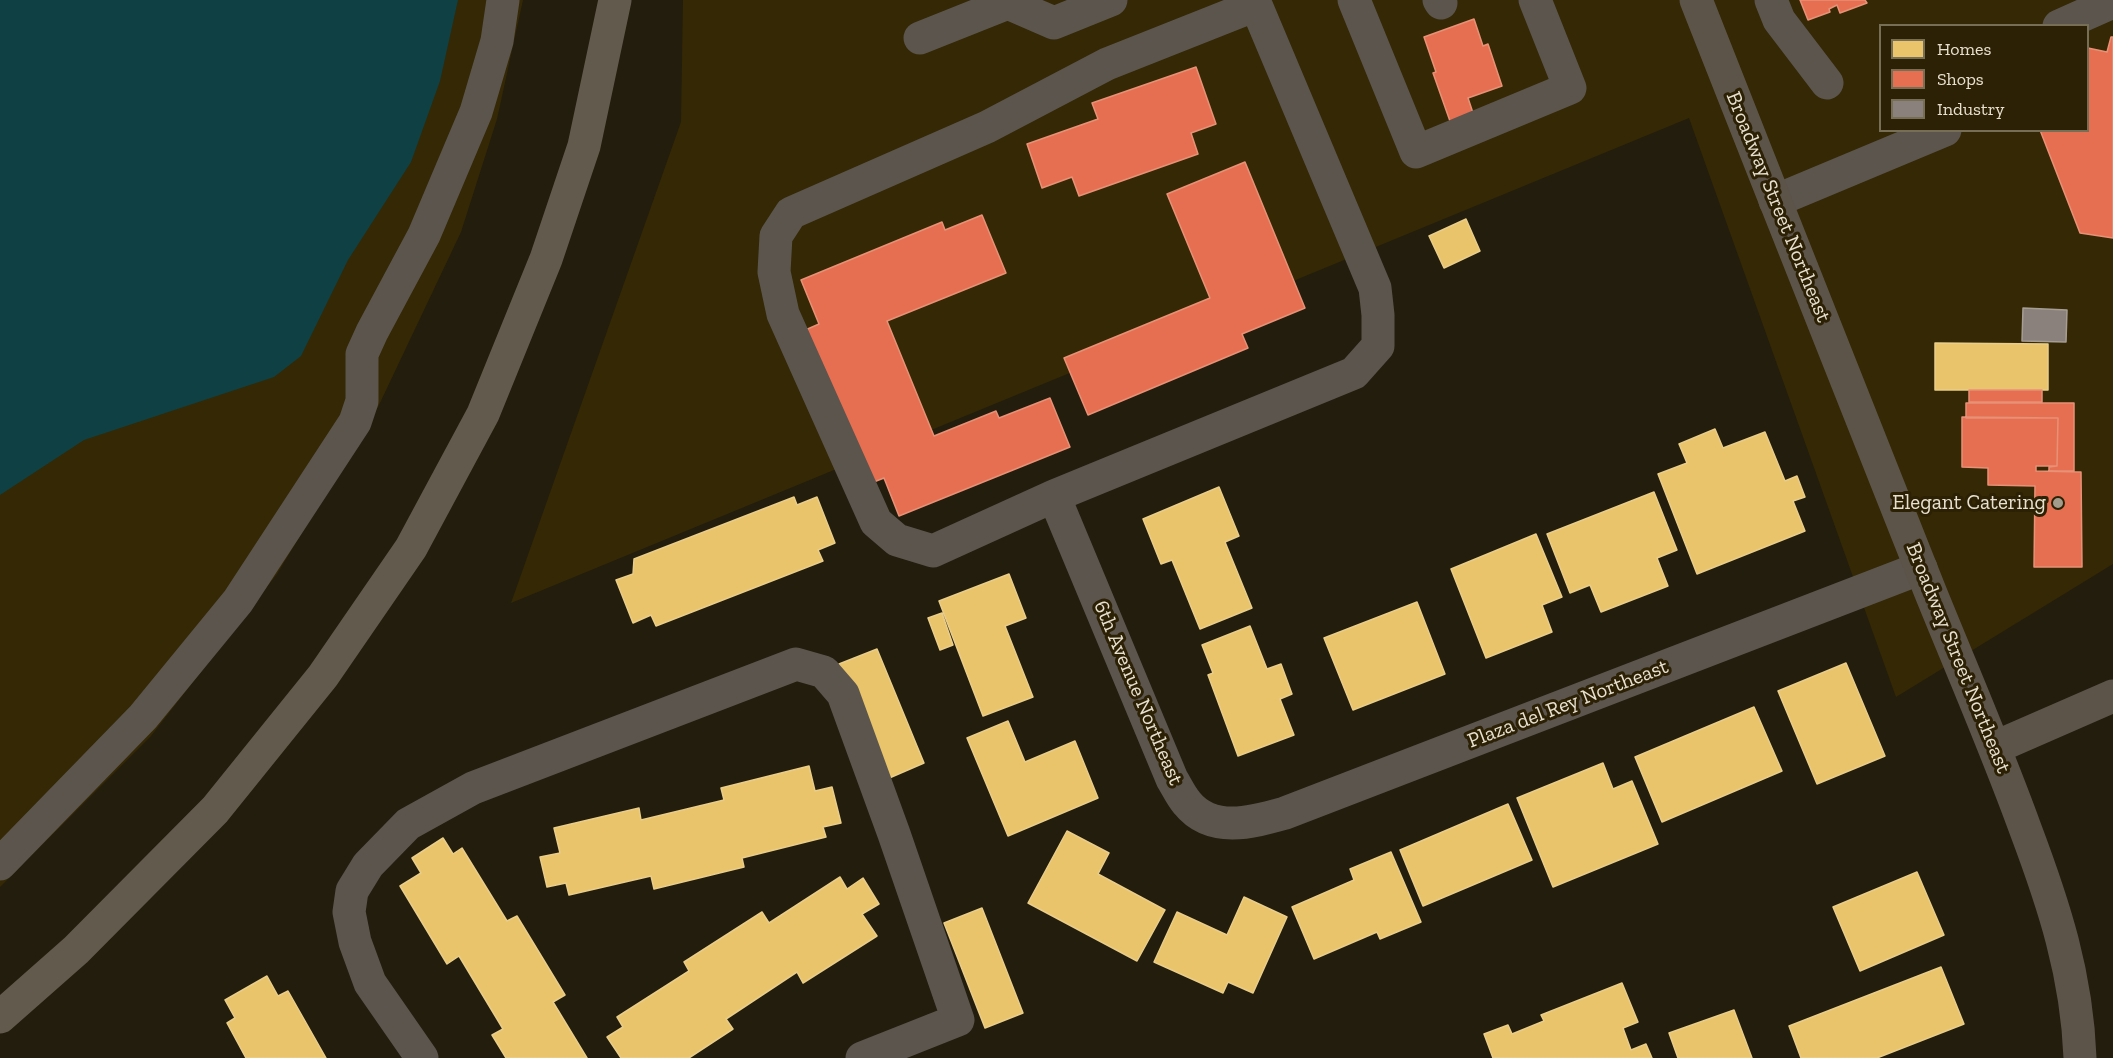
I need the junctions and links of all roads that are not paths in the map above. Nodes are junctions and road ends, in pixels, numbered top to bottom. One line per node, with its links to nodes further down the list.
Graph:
1 (503, 0): 20 (street)
2 (615, 0): 21 (highway)
3 (1111, 0): 11 (street)
4 (1354, 0): 5 (street)
5 (1535, 0)
6 (1696, 0): 14 (main road, Broadway Street Northeast)
7 (1771, 0): 12 (street)
8 (1261, 2): 15 (street); 15 (street)
9 (2113, 2): 10 (street)
10 (2064, 24)
11 (920, 38)
12 (1827, 83)
13 (1940, 132): 14 (street)
14 (1775, 201): 16 (main road, Broadway Street Northeast)
15 (1053, 496): 19 (street, 6th Avenue Northeast)
16 (1921, 568): 18 (main road, Broadway Street Northeast); 19 (street, Plaza del Rey Northeast)
17 (2113, 696): 18 (main road)
18 (1996, 747): 24 (main road, Broadway Street Northeast)
19 (1211, 822)
20 (0, 864)
21 (0, 1017)
22 (422, 1058): 23 (street)
23 (862, 1058)
24 (2080, 1058)

